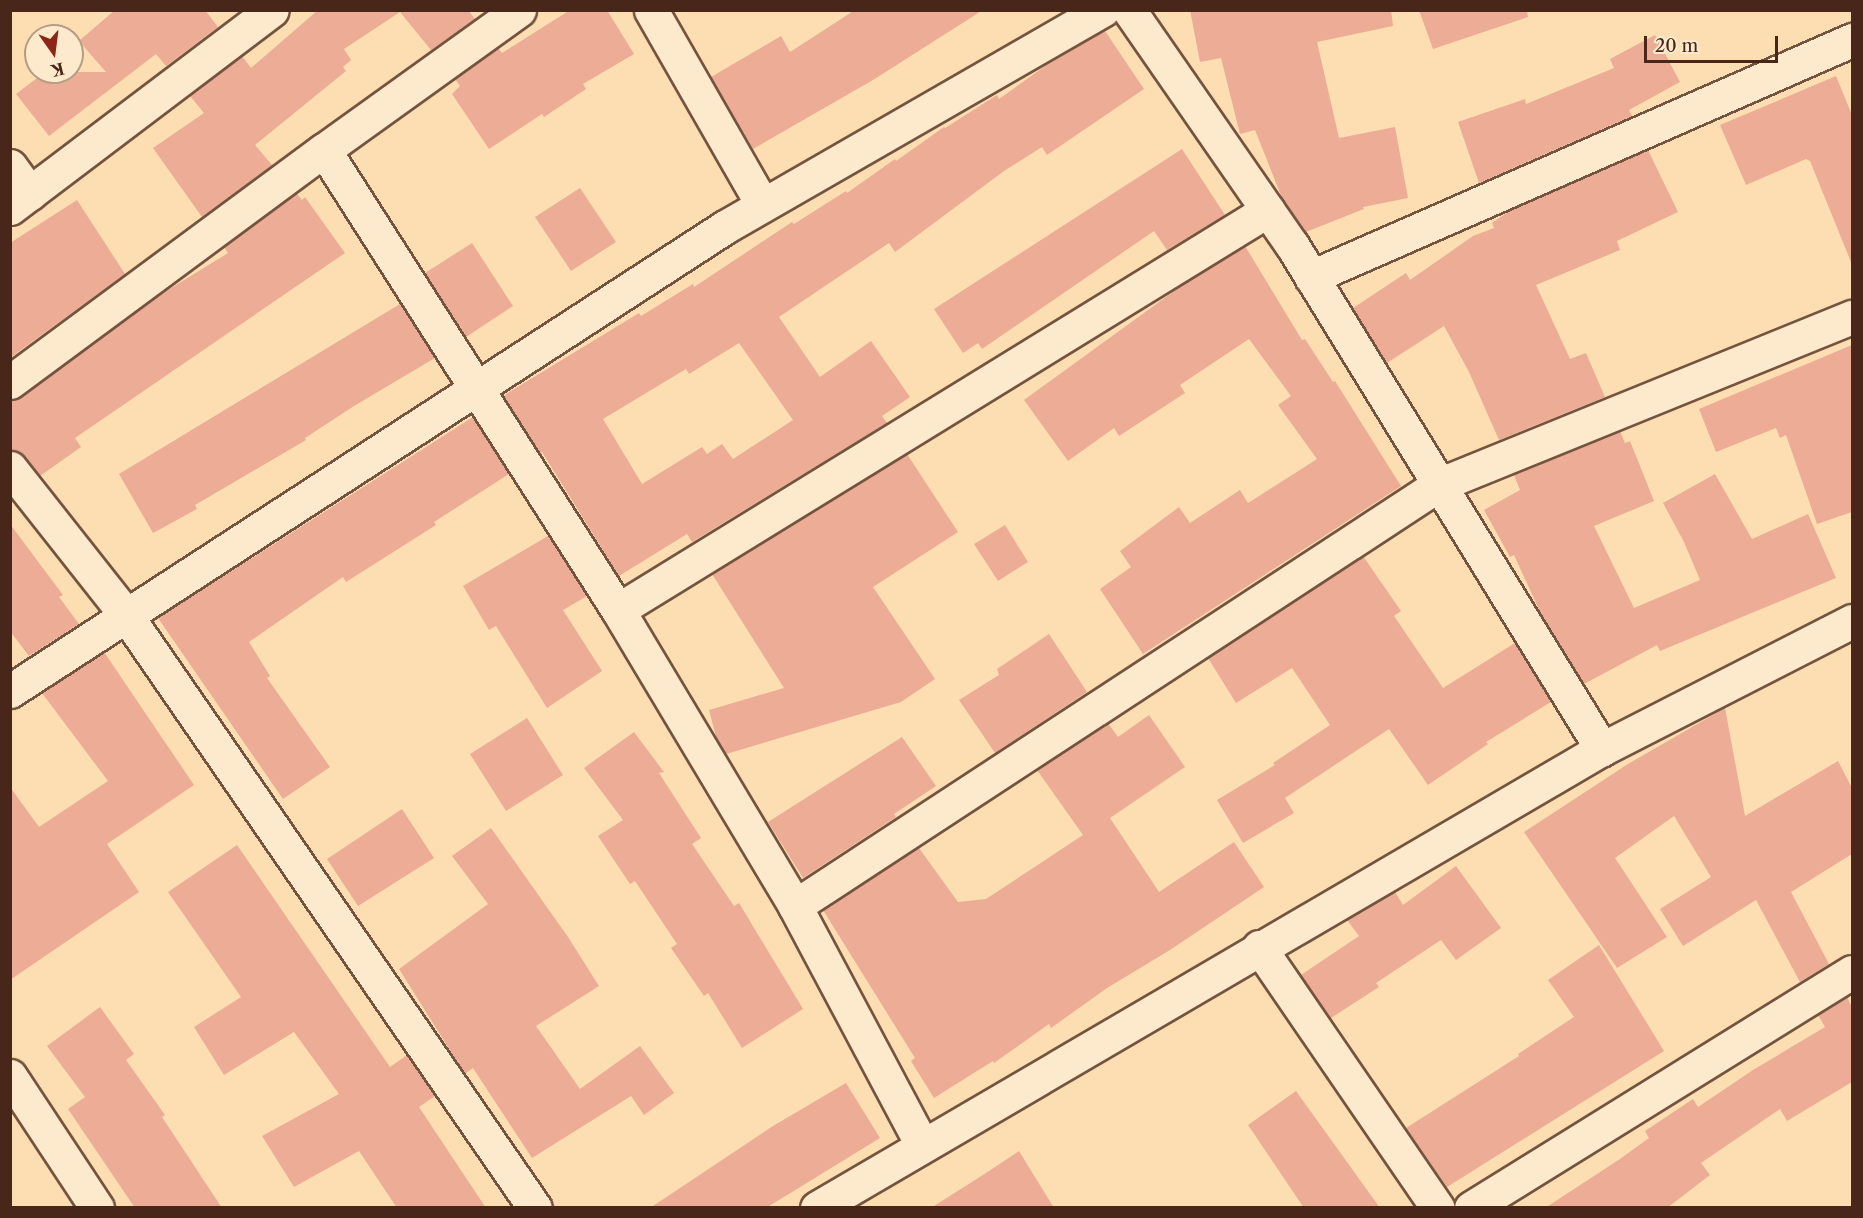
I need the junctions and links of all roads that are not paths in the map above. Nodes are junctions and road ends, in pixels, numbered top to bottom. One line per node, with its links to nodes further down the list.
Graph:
1 (272, 10): 9 (street)
2 (519, 10): 7 (street)
3 (651, 10): 10 (street)
4 (1103, 10): 10 (street)
5 (1129, 10): 11 (street)
6 (1852, 40): 12 (street)
7 (324, 150): 14 (street); 15 (street)
8 (10, 166): 9 (street)
9 (20, 201)
10 (762, 204): 15 (street)
11 (1268, 210): 12 (street); 18 (street)
12 (1311, 277): 17 (street)
13 (1852, 317): 17 (street)
14 (10, 382)
15 (476, 386): 18 (street); 19 (street)
16 (10, 468): 19 (street)
17 (1438, 485): 22 (street); 23 (street)
18 (618, 610): 23 (street)
19 (126, 615): 21 (street); 29 (street)
20 (1852, 621): 22 (street)
21 (10, 692)
22 (1602, 749): 24 (street)
23 (795, 906): 27 (street)
24 (1259, 947): 27 (street); 31 (street)
25 (1852, 972): 32 (street)
26 (10, 1076): 28 (street)
27 (922, 1145): 30 (street)
28 (97, 1208)
29 (534, 1208)
30 (817, 1208)
31 (1438, 1208)
32 (1471, 1208)

